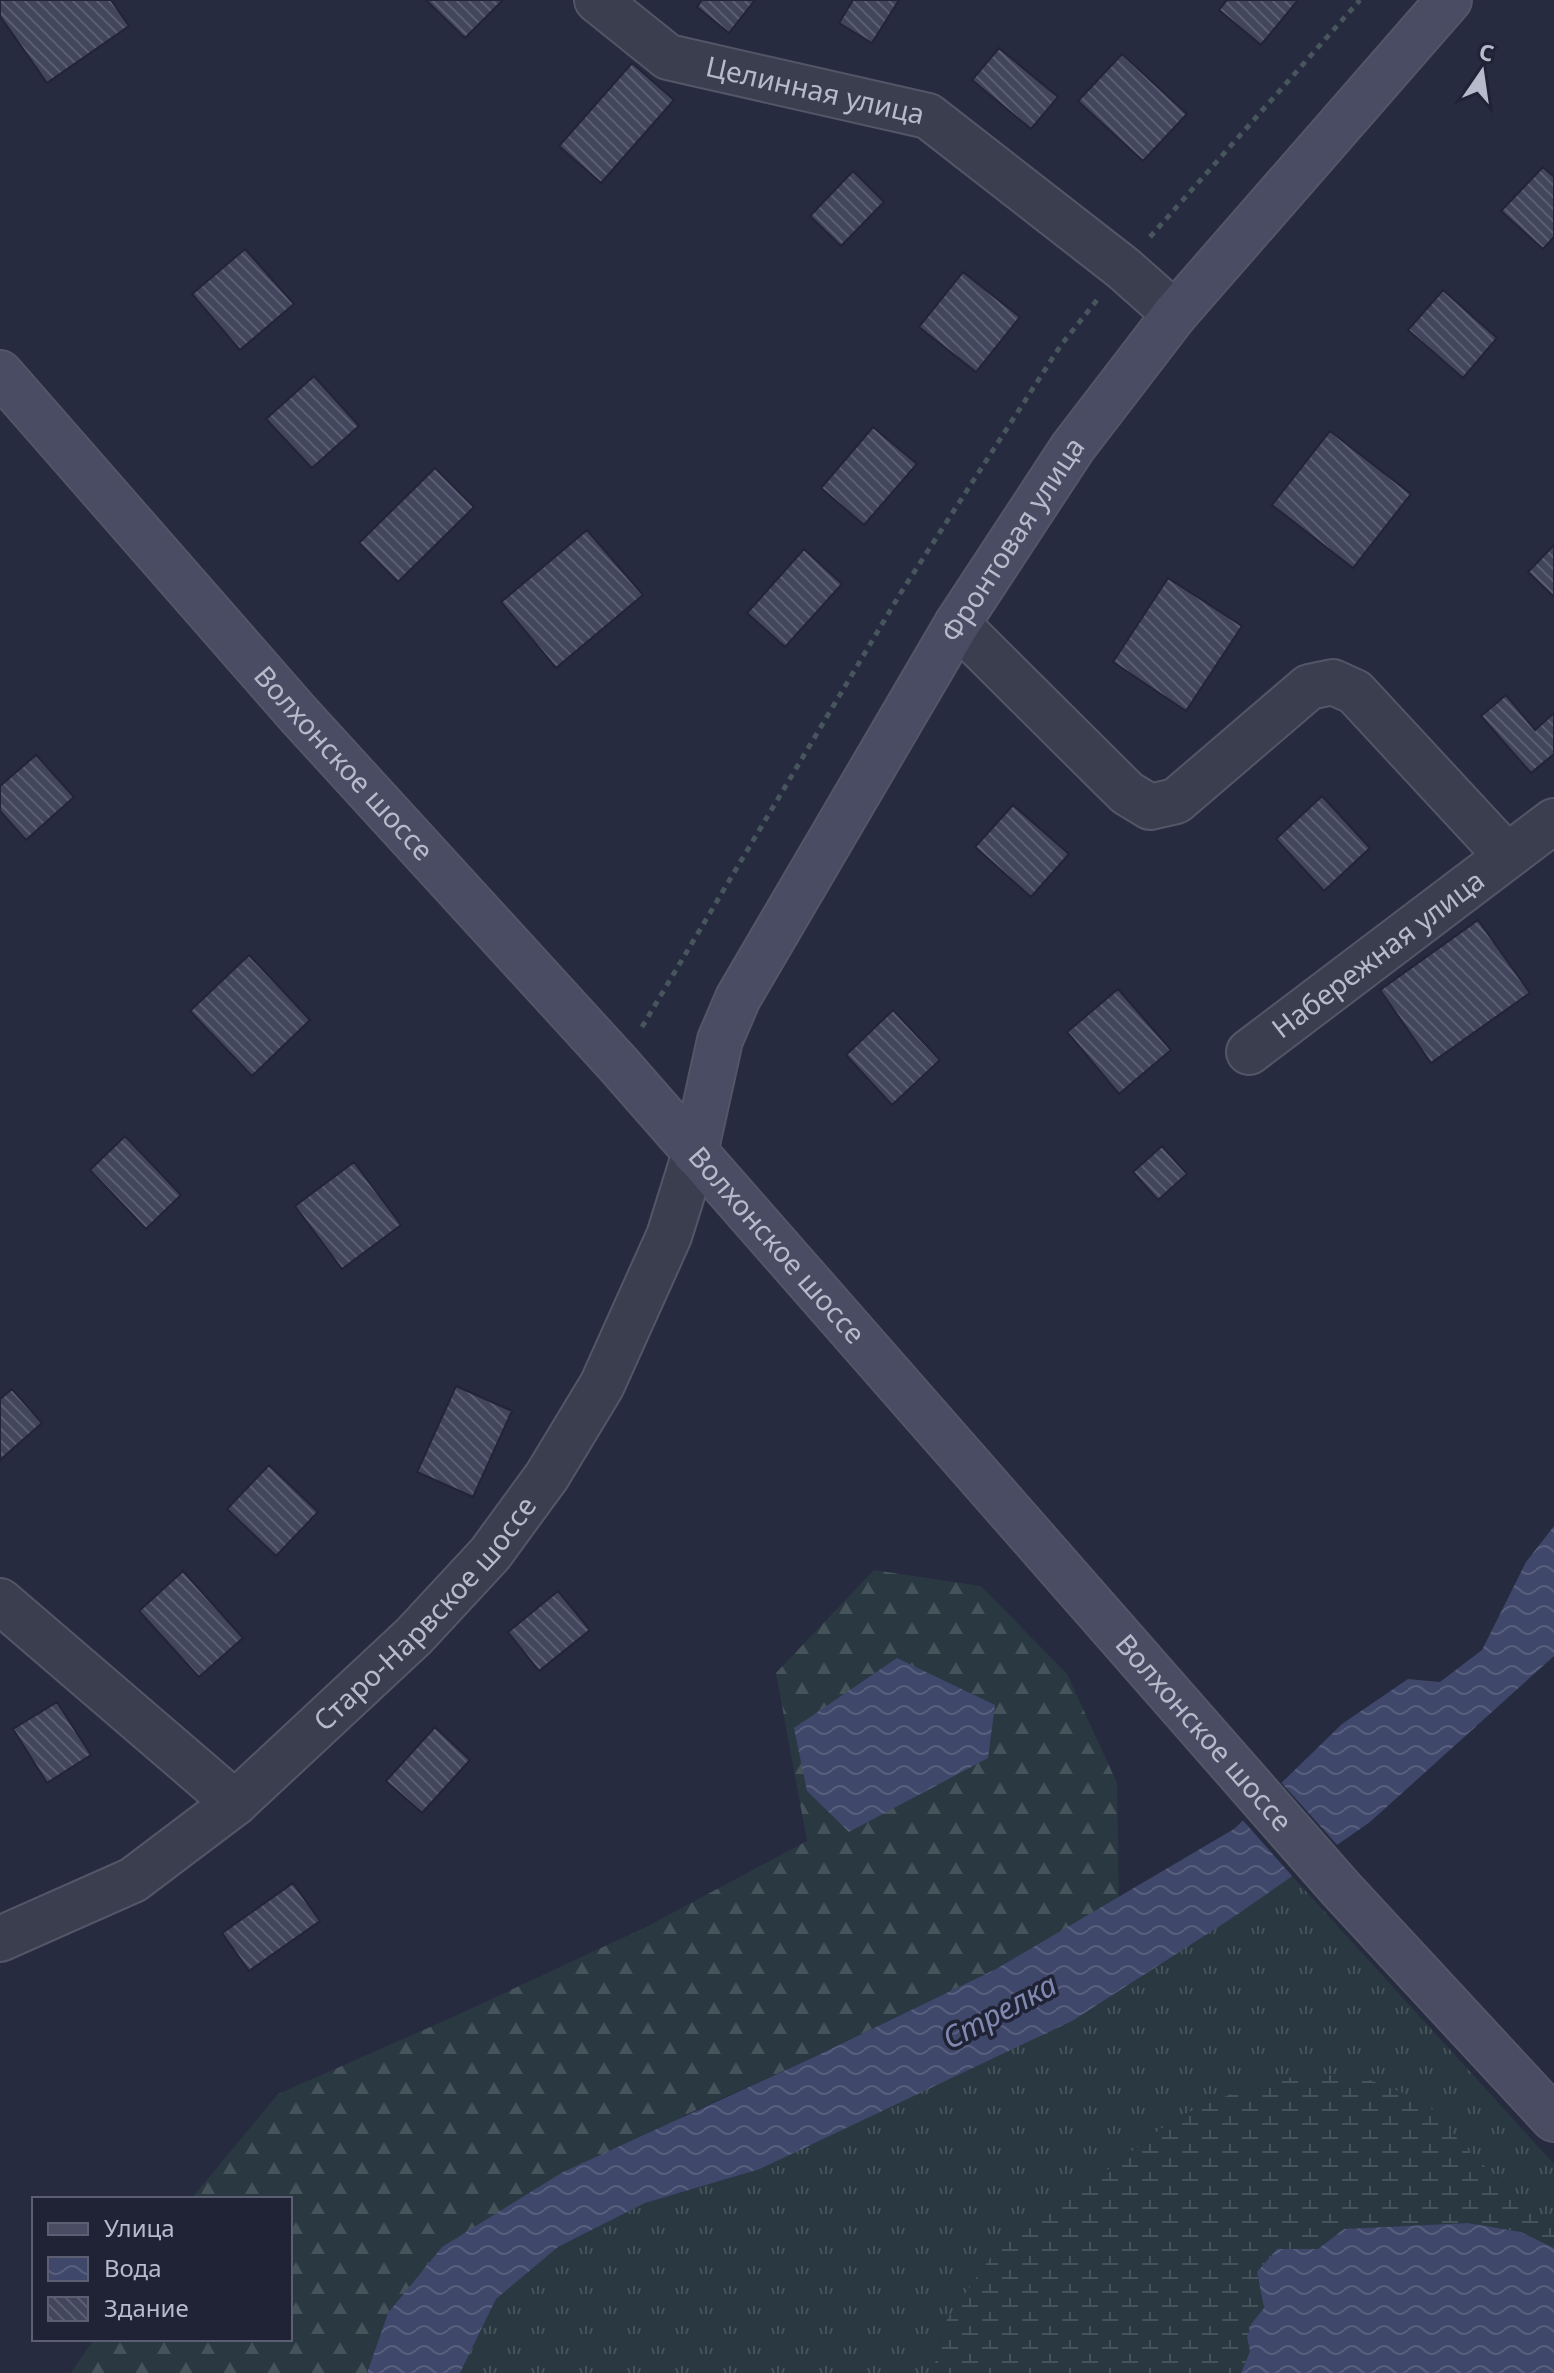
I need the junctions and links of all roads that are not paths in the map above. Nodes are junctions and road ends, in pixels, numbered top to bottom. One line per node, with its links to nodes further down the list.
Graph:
1 (597, 0): 3 (street, Целинная улица)
2 (1449, 0): 3 (main road, Фронтовая улица)
3 (1175, 314): 5 (main road, Фронтовая улица)
4 (0, 373): 9 (main road, Волхонское шоссе)
5 (957, 624): 7 (street, Набережная улица); 9 (main road, Фронтовая улица)
6 (1554, 821): 7 (street, Набережная улица)
7 (1507, 856): 8 (street, Набережная улица)
8 (1249, 1052)
9 (695, 1153): 11 (street, Старо-Нарвское шоссе); 13 (main road, Волхонское шоссе)
10 (0, 1601): 11 (street)
11 (235, 1803): 12 (street, Старо-Нарвское шоссе)
12 (0, 1939)
13 (1554, 2119)

